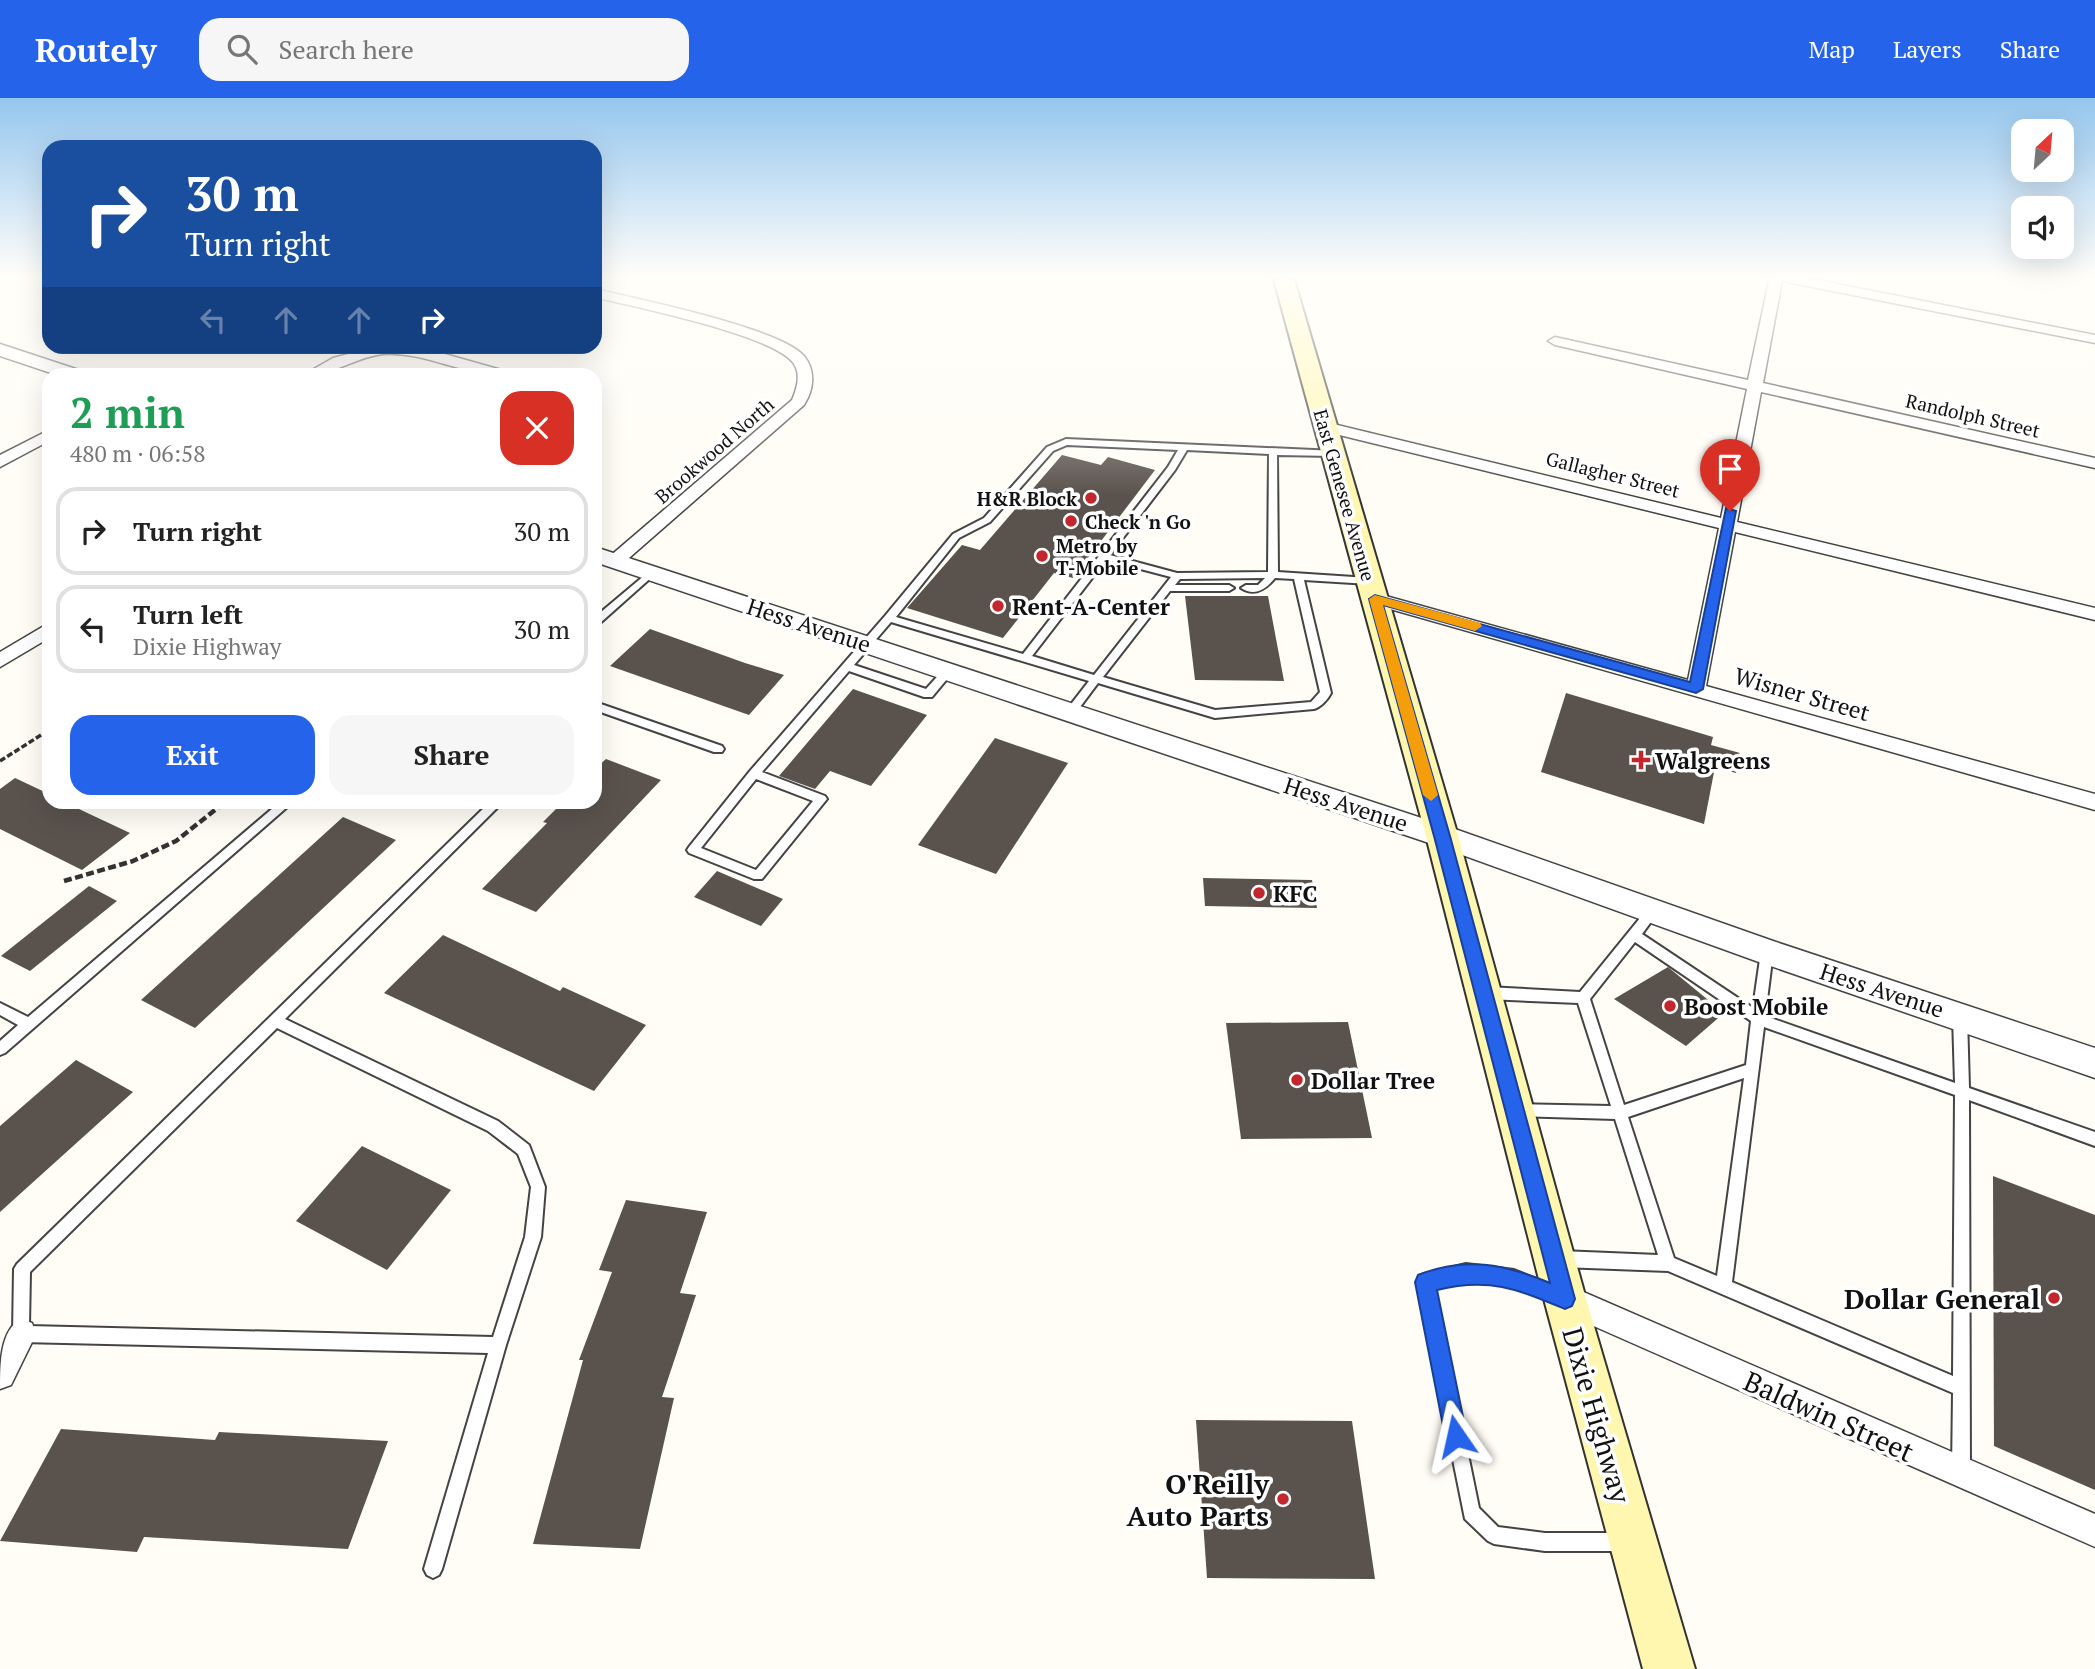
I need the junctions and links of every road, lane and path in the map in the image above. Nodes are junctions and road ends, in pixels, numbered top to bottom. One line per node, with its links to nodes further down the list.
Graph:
1 (787, 349): 21 (street, Brookwood North)
2 (1304, 349): 12 (main road, East Genesee Avenue)
3 (1593, 349): 11 (street, Randolph Street)
4 (1762, 349): 11 (street)
5 (0, 350): 8 (street)
6 (357, 354): 9 (street)
7 (422, 354): 10 (street)
8 (54, 368)
9 (323, 368)
10 (477, 368)
11 (1754, 384): 18 (street, Randolph Street); 19 (street)
12 (1325, 427): 16 (main road, East Genesee Avenue); 19 (street, Gallagher Street)
13 (42, 439): 17 (street)
14 (1185, 446): 15 (lane); 20 (lane); 32 (lane)
15 (1273, 452): 16 (lane); 23 (lane)
16 (1333, 453): 29 (main road, East Genesee Avenue)
17 (0, 462)
18 (2095, 463)
19 (1728, 524): 30 (street, Gallagher Street); 40 (street)
20 (1104, 556): 24 (lane); 35 (lane)
21 (605, 557): 22 (street, Hess Avenue)
22 (651, 573): 31 (lane); 34 (street, Hess Avenue)
23 (1273, 575): 24 (lane); 25 (lane); 28 (lane)
24 (1177, 576): 26 (lane)
25 (1299, 579): 29 (lane); 39 (lane)
26 (1168, 588): 27 (lane); 39 (lane)
27 (1229, 588)
28 (1246, 588)
29 (1372, 590): 40 (street, Wisner Street); 51 (main road, East Genesee Avenue)
30 (2095, 614)
31 (602, 616)
32 (889, 618): 34 (lane); 35 (lane)
33 (42, 634): 36 (street)
34 (864, 643): 37 (lane); 38 (street, Hess Avenue)
35 (1025, 658): 39 (lane)
36 (0, 661)
37 (846, 666): 38 (lane); 46 (lane)
38 (948, 671): 42 (street, Hess Avenue)
39 (1096, 681): 42 (lane)
40 (1696, 689): 47 (street, Wisner Street)
41 (602, 709): 44 (lane)
42 (1070, 712): 51 (street, Hess Avenue)
43 (42, 734): 45 (path)
44 (718, 750)
45 (0, 761)
46 (754, 774): 46 (lane)
47 (2095, 802)
48 (215, 809): 52 (path)
49 (279, 809): 62 (lane)
50 (491, 809): 61 (lane)
51 (1442, 836): 53 (street, Hess Avenue); 56 (main road, Dixie Highway)
52 (64, 881)
53 (1653, 912): 54 (lane); 55 (street, Hess Avenue)
54 (1634, 935): 57 (lane); 60 (lane)
55 (1767, 952): 59 (street, Hess Avenue); 60 (lane)
56 (1484, 993): 57 (lane); 67 (main road, Dixie Highway)
57 (1583, 998): 68 (lane)
58 (0, 1009): 62 (lane)
59 (1960, 1016): 64 (street, Hess Avenue); 66 (lane)
60 (1759, 1019): 65 (lane); 66 (lane)
61 (276, 1021): 74 (lane); 75 (lane)
62 (29, 1024): 63 (lane)
63 (0, 1049)
64 (2095, 1063)
65 (1754, 1069): 68 (lane); 72 (lane)
66 (1962, 1092): 69 (lane); 77 (lane)
67 (1514, 1110): 68 (lane); 70 (main road, Dixie Highway)
68 (1621, 1113): 71 (lane)
69 (2095, 1139)
70 (1554, 1258): 71 (lane); 73 (main road, Dixie Highway)
71 (1668, 1263): 72 (lane)
72 (1724, 1286): 77 (lane)
73 (1565, 1299): 78 (street, Baldwin Street); 80 (main road, Dixie Highway); 80 (lane)
74 (21, 1334): 75 (lane); 76 (street)
75 (498, 1345): 81 (lane)
76 (0, 1374)
77 (1962, 1388): 78 (lane)
78 (1961, 1474): 79 (street, Baldwin Street)
79 (2095, 1531)
80 (1633, 1542): 82 (main road, Dixie Highway)
81 (433, 1569)
82 (1669, 1669)

